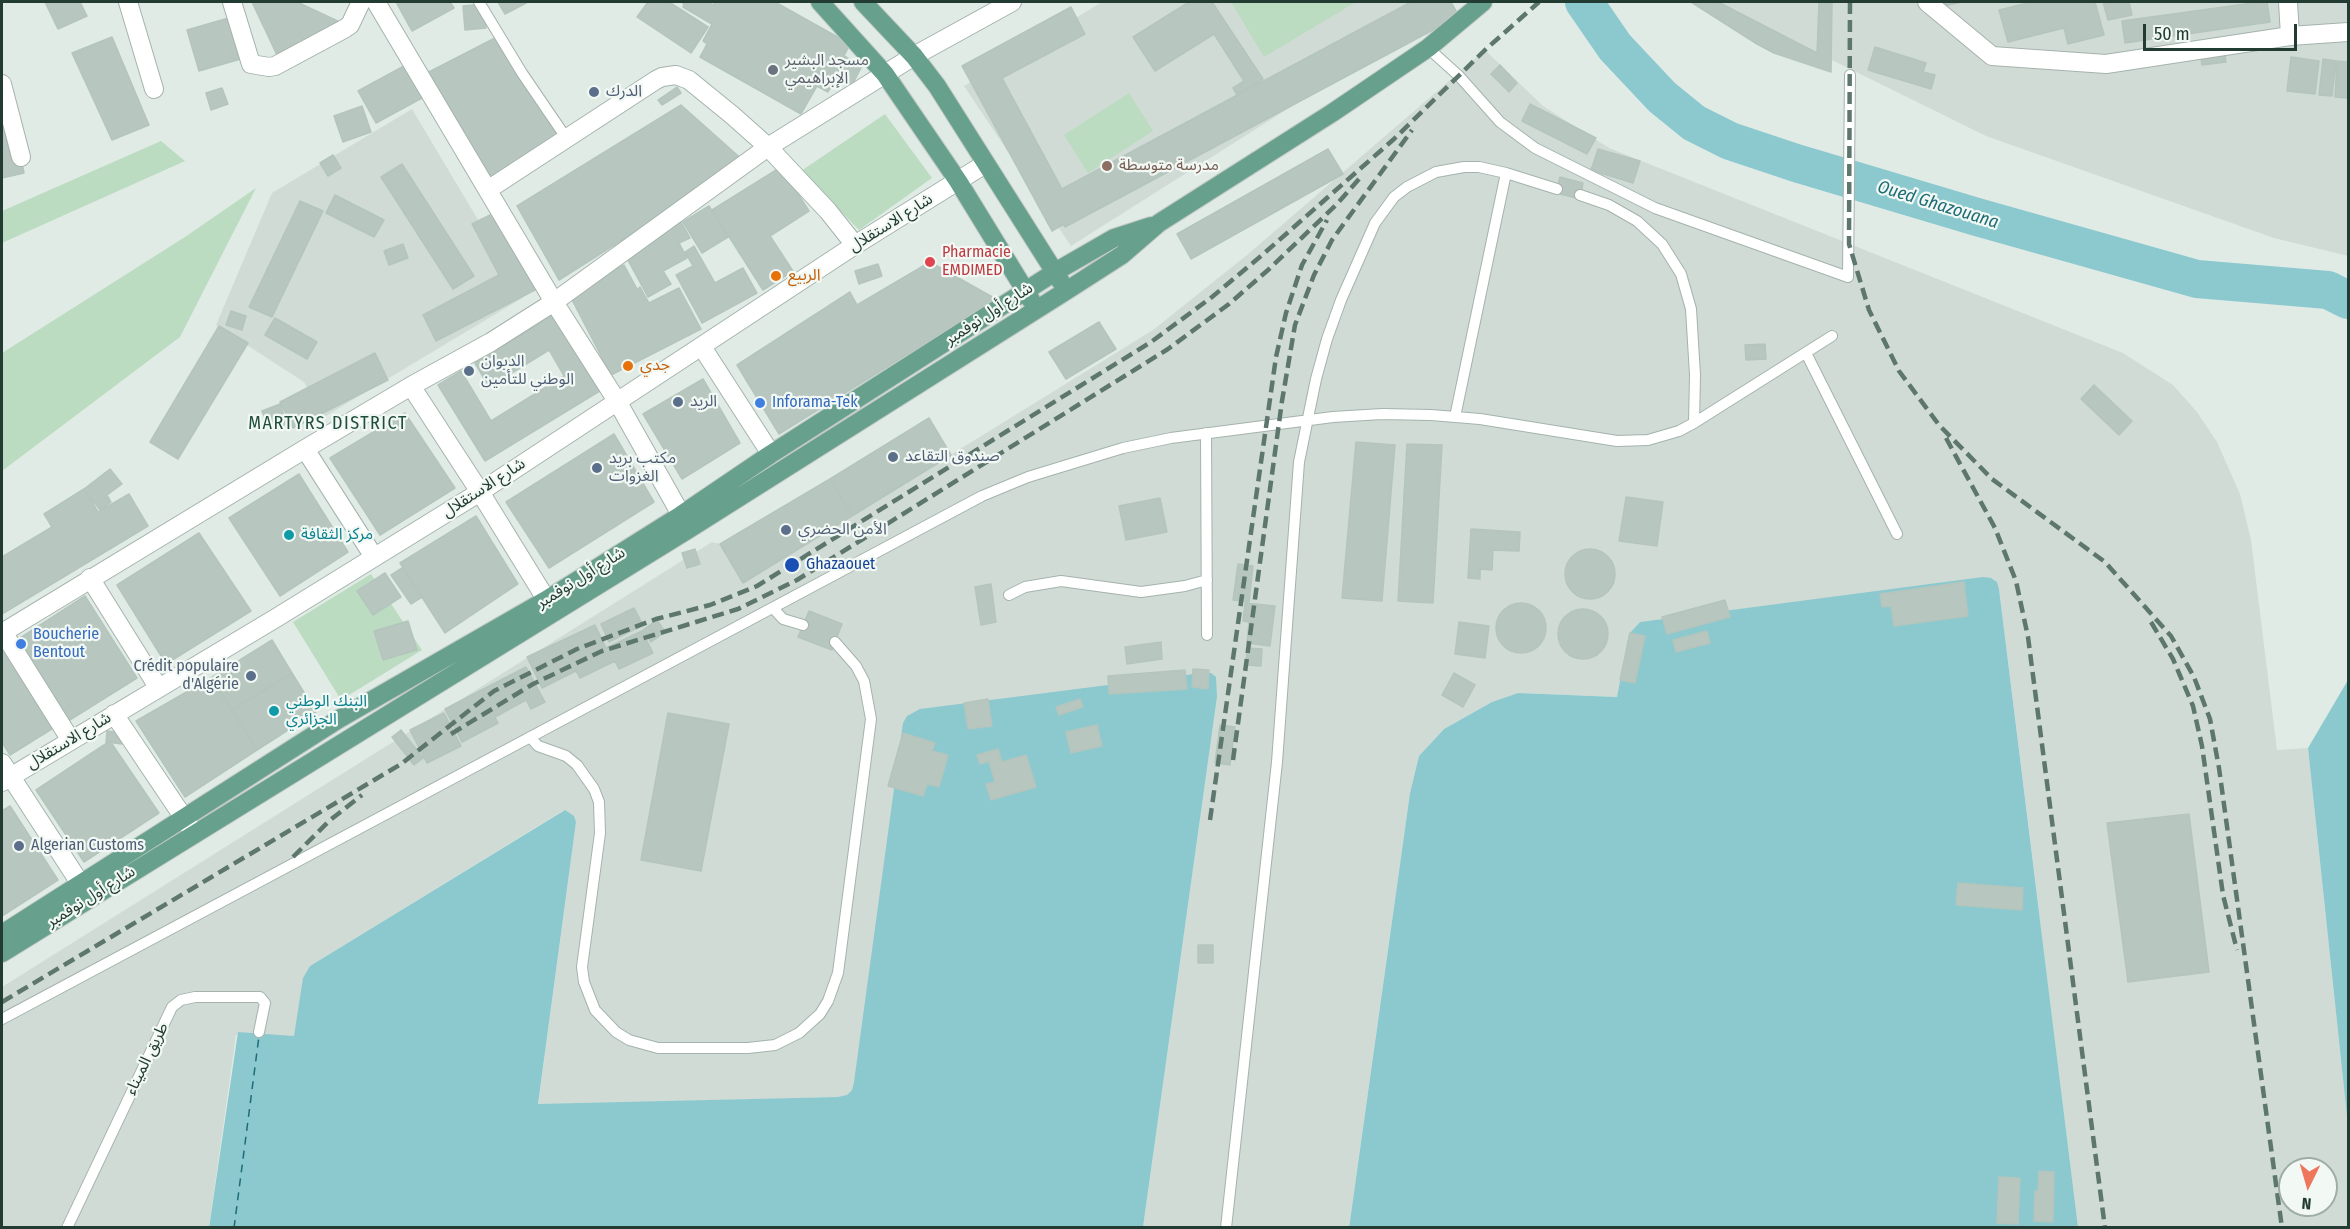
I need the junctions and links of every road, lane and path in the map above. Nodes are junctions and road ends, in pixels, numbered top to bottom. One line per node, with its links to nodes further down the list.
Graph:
1 (128, 2): 18 (street)
2 (232, 2): 3 (street)
3 (364, 2): 25 (street)
4 (479, 2): 19 (lane)
5 (820, 2): 15 (main road)
6 (863, 2): 14 (main road)
7 (1012, 2): 14 (street)
8 (1483, 2): 13 (main road)
9 (1927, 2): 12 (street)
10 (2288, 2): 12 (street)
11 (2349, 32): 12 (street)
12 (2290, 36)
13 (1428, 48): 16 (lane); 28 (main road)
14 (914, 56): 15 (street); 22 (main road)
15 (885, 74): 20 (street); 24 (main road)
16 (1850, 75)
17 (2, 84): 21 (street)
18 (154, 89)
19 (567, 139): 20 (street); 25 (street)
20 (768, 147): 29 (street); 33 (street)
21 (21, 157)
22 (985, 164): 24 (street, شارع الاستقلال); 30 (main road)
23 (1506, 173): 26 (lane); 40 (lane); 41 (lane)
24 (958, 181): 29 (street, شارع الاستقلال); 31 (main road)
25 (489, 189): 33 (street)
26 (1557, 189)
27 (1580, 195): 42 (lane)
28 (1159, 223): 30 (main road, شارع أول نوفمبر); 32 (main road, شارع أول نوفمبر)
29 (855, 246): 36 (street, شارع الاستقلال)
30 (1055, 272): 31 (main road, شارع أول نوفمبر); 32 (main road)
31 (1025, 291): 34 (main road); 45 (main road, شارع أول نوفمبر)
32 (1066, 291): 34 (main road, شارع أول نوفمبر)
33 (554, 302): 38 (street); 39 (street)
34 (1037, 309): 47 (main road, شارع أول نوفمبر)
35 (1832, 336): 37 (lane)
36 (702, 347): 39 (street, شارع الاستقلال); 45 (street)
37 (1806, 353): 42 (lane); 48 (lane)
38 (411, 386): 44 (street); 46 (street)
39 (617, 401): 46 (street, شارع الاستقلال); 47 (street)
40 (1455, 417): 41 (lane); 42 (lane)
41 (1306, 420): 43 (lane); 71 (lane)
42 (1694, 423)
43 (1206, 433): 51 (lane); 54 (lane)
44 (304, 449): 49 (street); 50 (street)
45 (771, 454): 47 (main road, شارع أول نوفمبر)
46 (480, 492): 49 (street, شارع الاستقلال); 53 (street)
47 (685, 522): 53 (main road, شارع أول نوفمبر)
48 (1897, 534)
49 (374, 557): 59 (street, شارع الاستقلال)
50 (90, 578): 56 (street); 59 (street)
51 (1207, 580): 52 (lane); 57 (lane)
52 (1009, 595)
53 (550, 606): 64 (main road, شارع أول نوفمبر)
54 (773, 608): 55 (lane); 61 (lane)
55 (803, 625)
56 (2, 632): 62 (street)
57 (1208, 635)
58 (835, 642): 61 (lane)
59 (158, 687): 60 (street, شارع الاستقلال)
60 (114, 714): 62 (street, شارع الاستقلال); 64 (street)
61 (530, 737): 68 (lane)
62 (70, 739): 63 (street, شارع الاستقلال)
63 (4, 774): 65 (street)
64 (189, 826): 65 (main road, شارع أول نوفمبر)
65 (85, 891): 66 (main road, شارع أول نوفمبر); 67 (main road, شارع أول نوفمبر)
66 (2, 934)
67 (2, 953)
68 (2, 1019)
69 (259, 1032): 70 (lane, طريق الميناء)
70 (67, 1227)
71 (1226, 1227)

